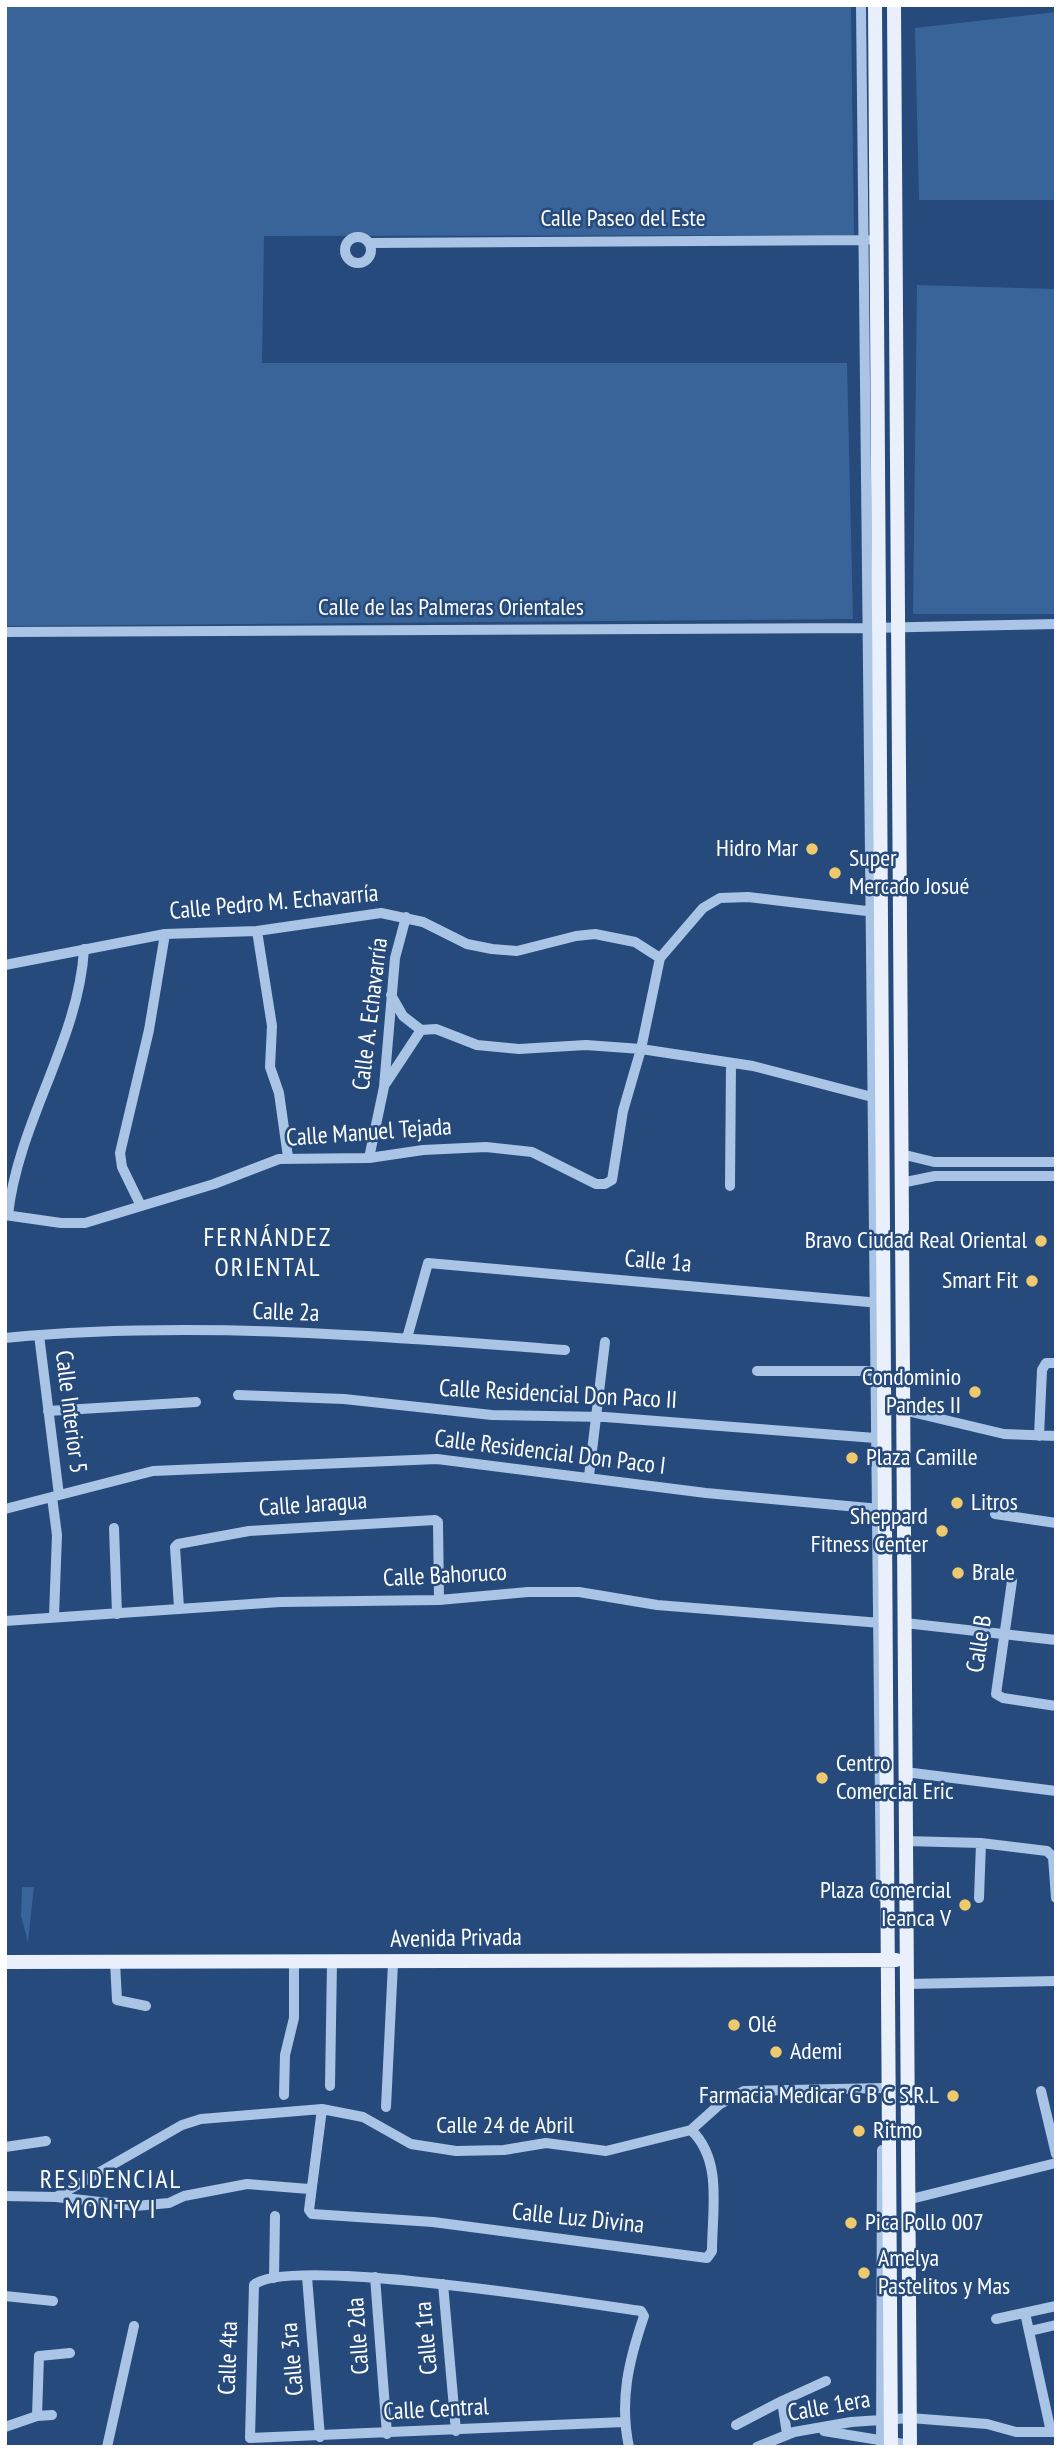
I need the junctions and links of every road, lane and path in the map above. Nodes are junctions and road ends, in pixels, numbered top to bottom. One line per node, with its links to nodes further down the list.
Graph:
1 (861, 5): 4 (street)
2 (875, 5): 4 (main road)
3 (894, 5): 7 (main road)
4 (870, 240): 5 (street, Calle Paseo del Este); 8 (main road)
5 (369, 243)
6 (1056, 624): 7 (street, Calle de las Palmeras Orientales)
7 (897, 627): 8 (street, Calle de las Palmeras Orientales); 23 (main road)
8 (874, 628): 9 (street, Calle de las Palmeras Orientales); 10 (main road)
9 (5, 632)
10 (876, 913): 15 (street); 22 (main road)
11 (406, 917): 12 (street, Calle Pedro M. Echavarría); 15 (street, Calle Pedro M. Echavarría); 17 (street, Calle A. Echavarría)
12 (257, 931): 13 (street, Calle Pedro M. Echavarría); 24 (street)
13 (165, 934): 14 (street, Calle Pedro M. Echavarría); 30 (street)
14 (84, 949): 16 (street, Calle Pedro M. Echavarría); 31 (street)
15 (660, 958): 19 (street)
16 (5, 965)
17 (391, 995): 18 (street); 21 (street, Calle A. Echavarría)
18 (421, 1030): 19 (street); 21 (street)
19 (641, 1049): 20 (street); 25 (street, Calle Manuel Tejada)
20 (731, 1063): 22 (street); 29 (street)
21 (384, 1087): 25 (street, Calle A. Echavarría)
22 (877, 1099): 32 (main road)
23 (901, 1154): 26 (street); 28 (main road)
24 (288, 1157): 25 (street, Calle Manuel Tejada); 30 (street, Calle Manuel Tejada)
25 (369, 1158)
26 (1056, 1162)
27 (1056, 1176): 28 (street)
28 (901, 1183): 44 (main road)
29 (730, 1186)
30 (141, 1206): 31 (street, Calle Manuel Tejada)
31 (6, 1215)
32 (878, 1303): 35 (street, Calle 1a); 40 (street); 52 (main road)
33 (39, 1335): 34 (street, Calle 2a); 35 (street, Calle 2a); 43 (street, Calle Interior 5)
34 (5, 1338)
35 (408, 1338): 37 (street, Calle 2a)
36 (605, 1342): 45 (street)
37 (565, 1350)
38 (1056, 1363): 46 (street)
39 (757, 1371): 40 (street)
40 (874, 1371): 48 (street)
41 (239, 1395): 45 (street, Calle Residencial Don Paco II)
42 (196, 1402): 43 (street)
43 (48, 1410): 50 (street, Calle Interior 5)
44 (903, 1410): 46 (street); 63 (main road)
45 (595, 1418): 48 (street, Calle Residencial Don Paco II); 49 (street)
46 (1039, 1436): 47 (street)
47 (1056, 1436)
48 (875, 1438): 52 (street)
49 (589, 1476): 50 (street, Calle Residencial Don Paco I); 52 (street, Calle Residencial Don Paco I)
50 (55, 1496): 51 (street, Calle Residencial Don Paco I); 60 (street, Calle Interior 5)
51 (5, 1509)
52 (880, 1509): 62 (main road)
53 (995, 1514): 54 (street)
54 (1056, 1523)
55 (114, 1528): 59 (street)
56 (1012, 1581): 64 (street, Calle B)
57 (439, 1600): 58 (street, Calle Bahoruco); 58 (street, Calle Jaragua); 62 (street, Calle Bahoruco)
58 (179, 1608): 59 (street, Calle Bahoruco)
59 (117, 1614): 60 (street, Calle Bahoruco)
60 (54, 1616): 61 (street, Calle Bahoruco)
61 (5, 1621)
62 (882, 1623): 73 (main road)
63 (905, 1623): 64 (street); 67 (main road)
64 (1002, 1633): 65 (street); 66 (street, Calle B)
65 (1056, 1640)
66 (1056, 1706)
67 (905, 1772): 68 (street); 69 (main road)
68 (1056, 1791)
69 (905, 1841): 70 (street); 74 (main road)
70 (981, 1843): 71 (street); 72 (street)
71 (979, 1898)
72 (1056, 1898)
73 (886, 1960): 74 (main road, Avenida Privada); 79 (main road, Avenida Privada); 84 (street); 117 (main road)
74 (907, 1960): 81 (main road)
75 (5, 1962): 76 (main road, Avenida Privada)
76 (115, 1962): 77 (main road, Avenida Privada); 82 (street)
77 (294, 1962): 78 (main road, Avenida Privada); 86 (street)
78 (332, 1962): 79 (main road, Avenida Privada); 83 (street)
79 (393, 1963): 87 (street)
80 (1056, 1981): 81 (street)
81 (906, 1984): 97 (main road)
82 (146, 2006)
83 (330, 2086)
84 (883, 2088): 89 (street, Calle 24 de Abril); 117 (street)
85 (1041, 2091): 92 (street)
86 (284, 2095)
87 (386, 2107)
88 (322, 2109): 89 (street, Calle 24 de Abril); 94 (street); 96 (street, Calle 24 de Abril)
89 (691, 2130): 94 (street, Calle Luz Divina)
90 (46, 2141): 91 (street)
91 (5, 2147)
92 (1056, 2154)
93 (1056, 2163): 97 (street)
94 (309, 2189): 96 (street)
95 (5, 2196): 96 (street)
96 (55, 2197)
97 (907, 2200): 116 (main road)
98 (275, 2216): 101 (street)
99 (307, 2277): 100 (street); 101 (street); 126 (street, Calle 3ra)
100 (375, 2277): 102 (street); 124 (street, Calle 2da)
101 (274, 2278): 127 (street, Calle 4ta)
102 (443, 2284): 118 (street); 122 (street, Calle 1ra)
103 (5, 2296): 104 (street)
104 (53, 2301)
105 (1056, 2306): 106 (street)
106 (1026, 2313): 107 (street); 110 (street)
107 (996, 2319)
108 (1056, 2325): 110 (street)
109 (134, 2326): 130 (street)
110 (1030, 2331): 123 (street)
111 (70, 2353): 115 (street)
112 (826, 2381): 113 (street)
113 (782, 2401): 119 (street); 125 (street)
114 (52, 2415): 115 (street)
115 (37, 2416): 120 (street)
116 (910, 2418): 117 (street, Calle 1era); 123 (street, Calle 1era); 129 (main road)
117 (886, 2419): 121 (street, Calle 1era); 128 (main road)
118 (624, 2422): 122 (street, Calle Central); 131 (street)
119 (736, 2425)
120 (5, 2427)
121 (818, 2430): 125 (street, Calle 1era); 128 (street)
122 (456, 2431): 124 (street, Calle Central)
123 (1053, 2432)
124 (387, 2434): 126 (street, Calle Central)
125 (787, 2434): 132 (street, Calle 1era)
126 (320, 2437): 127 (street, Calle Central)
127 (250, 2438)
128 (886, 2444): 129 (street)
129 (910, 2446)
130 (107, 2447)
131 (629, 2447)
132 (757, 2447)

